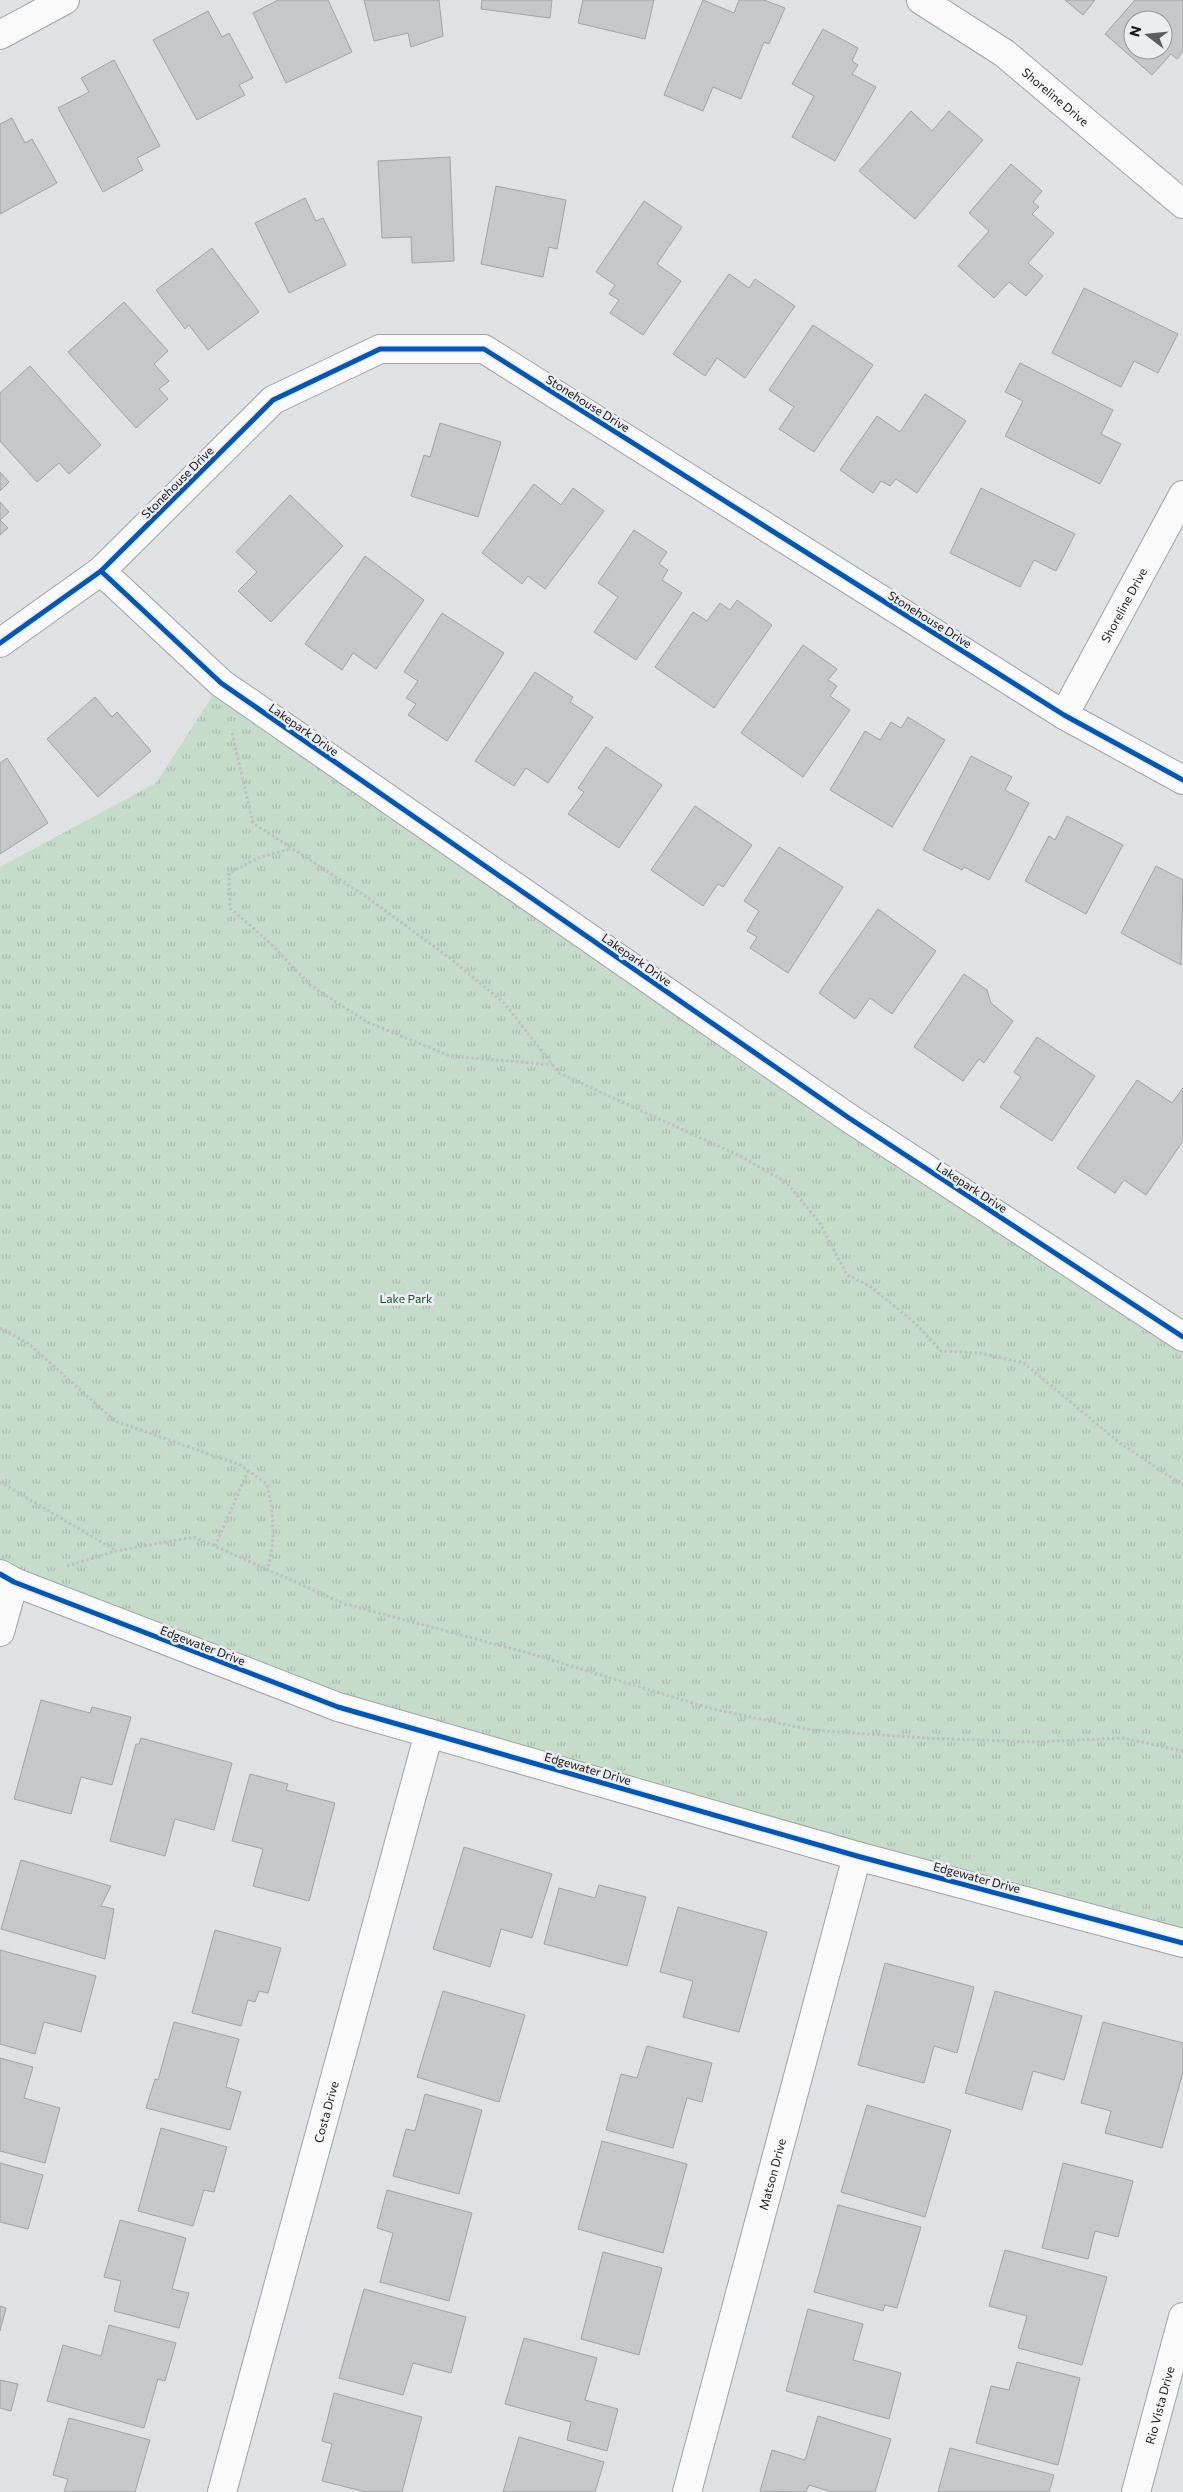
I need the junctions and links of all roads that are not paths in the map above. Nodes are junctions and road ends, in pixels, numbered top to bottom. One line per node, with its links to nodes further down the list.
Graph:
1 (65, 0): 3 (street)
2 (921, 0): 4 (street, Shoreline Drive)
3 (0, 36)
4 (1183, 204)
5 (1183, 495): 8 (street, Shoreline Drive)
6 (101, 571): 7 (street, Stonehouse Drive); 8 (street, Stonehouse Drive); 10 (street, Lakepark Drive)
7 (0, 642)
8 (1064, 715): 9 (street, Stonehouse Drive)
9 (1183, 780)
10 (1183, 1337)
11 (7, 1578): 12 (street); 13 (street, Edgewater Drive)
12 (0, 1632)
13 (429, 1733): 14 (street, Edgewater Drive); 17 (street, Costa Drive)
14 (857, 1856): 15 (street, Edgewater Drive); 18 (street, Matson Drive)
15 (1183, 1943)
16 (1183, 2317): 19 (street, Rio Vista Drive)
17 (222, 2492)
18 (687, 2492)
19 (1136, 2492)

